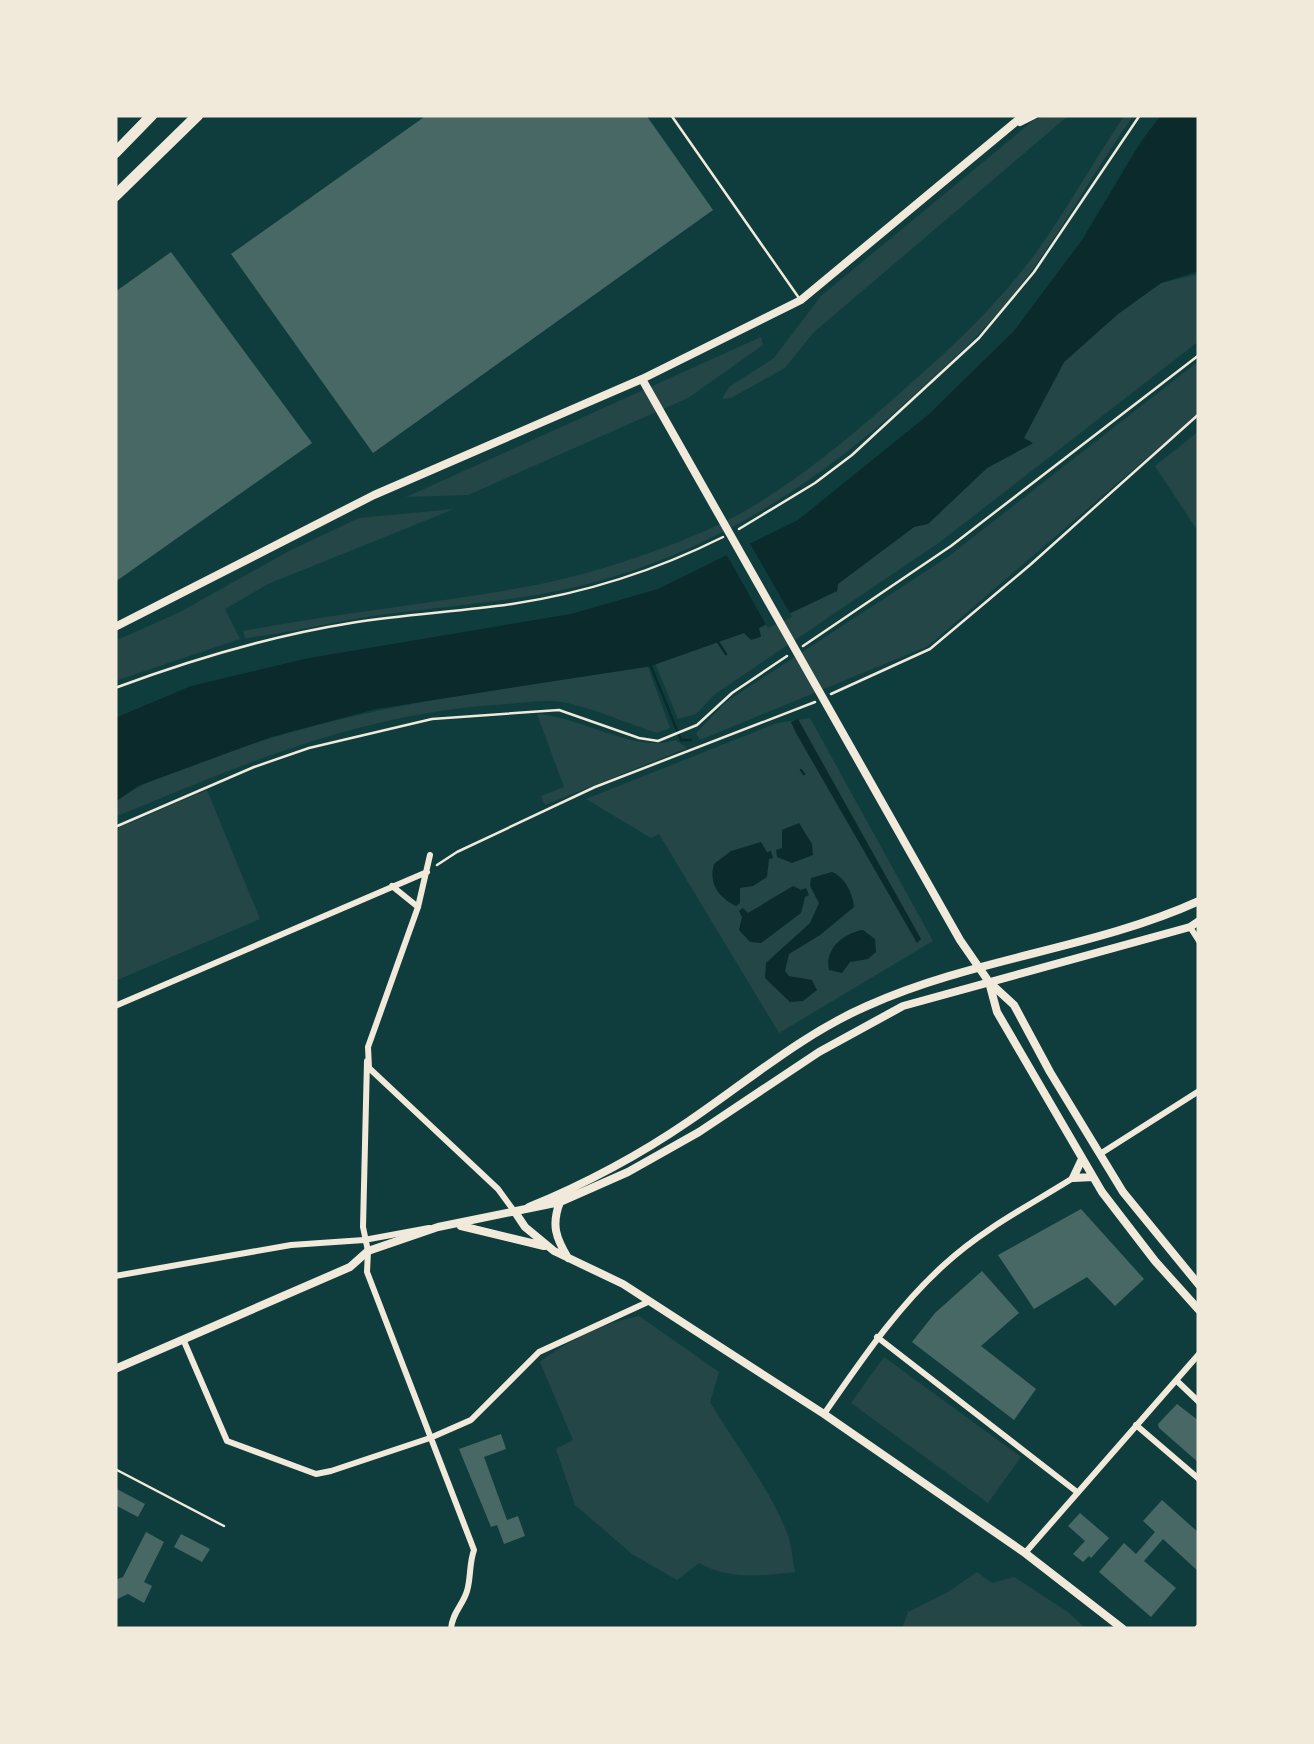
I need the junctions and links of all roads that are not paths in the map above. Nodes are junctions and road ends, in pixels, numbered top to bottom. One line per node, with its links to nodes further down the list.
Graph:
1 (152, 115): 7 (highway)
2 (198, 115): 8 (highway)
3 (670, 115): 9 (lane)
4 (1024, 115): 6 (street)
5 (1034, 115): 6 (street)
6 (1016, 124): 9 (street)
7 (115, 153)
8 (115, 196)
9 (801, 300): 10 (street)
10 (642, 379): 11 (street); 19 (street)
11 (115, 627)
12 (430, 855): 13 (street)
13 (428, 872): 14 (street); 16 (street)
14 (392, 886): 16 (street); 21 (street)
15 (1199, 901): 19 (street)
16 (418, 907): 22 (street)
17 (1194, 924): 18 (street); 20 (street)
18 (1199, 941)
19 (980, 969): 20 (street); 29 (street)
20 (989, 982): 24 (street); 25 (street); 28 (street)
21 (115, 1006)
22 (367, 1060): 29 (street); 33 (street)
23 (1199, 1092): 24 (street)
24 (1099, 1155): 38 (street)
25 (1082, 1159): 26 (street); 27 (street)
26 (1093, 1177): 27 (street); 40 (street)
27 (1073, 1178): 41 (street)
28 (560, 1202): 29 (street); 36 (street)
29 (515, 1212): 30 (street); 34 (street)
30 (452, 1225): 31 (street); 34 (street)
31 (438, 1228): 33 (street); 35 (street)
32 (349, 1239): 33 (street); 35 (street); 37 (street)
33 (364, 1240): 35 (street)
34 (549, 1247): 36 (street)
35 (368, 1251): 42 (street); 49 (street)
36 (568, 1258): 39 (street)
37 (115, 1276)
38 (1199, 1285)
39 (650, 1301): 47 (street); 49 (street)
40 (1199, 1310)
41 (877, 1338): 47 (street); 52 (street)
42 (183, 1339): 44 (street); 49 (street)
43 (1199, 1354): 45 (street)
44 (115, 1369)
45 (1177, 1382): 46 (street); 48 (street)
46 (1199, 1402)
47 (824, 1414): 54 (street)
48 (1136, 1425): 51 (street); 52 (street)
49 (430, 1438): 55 (street)
50 (115, 1468): 53 (lane)
51 (1199, 1479)
52 (1077, 1492): 54 (street)
53 (224, 1526)
54 (1025, 1553): 56 (street)
55 (451, 1629)
56 (1123, 1629)

